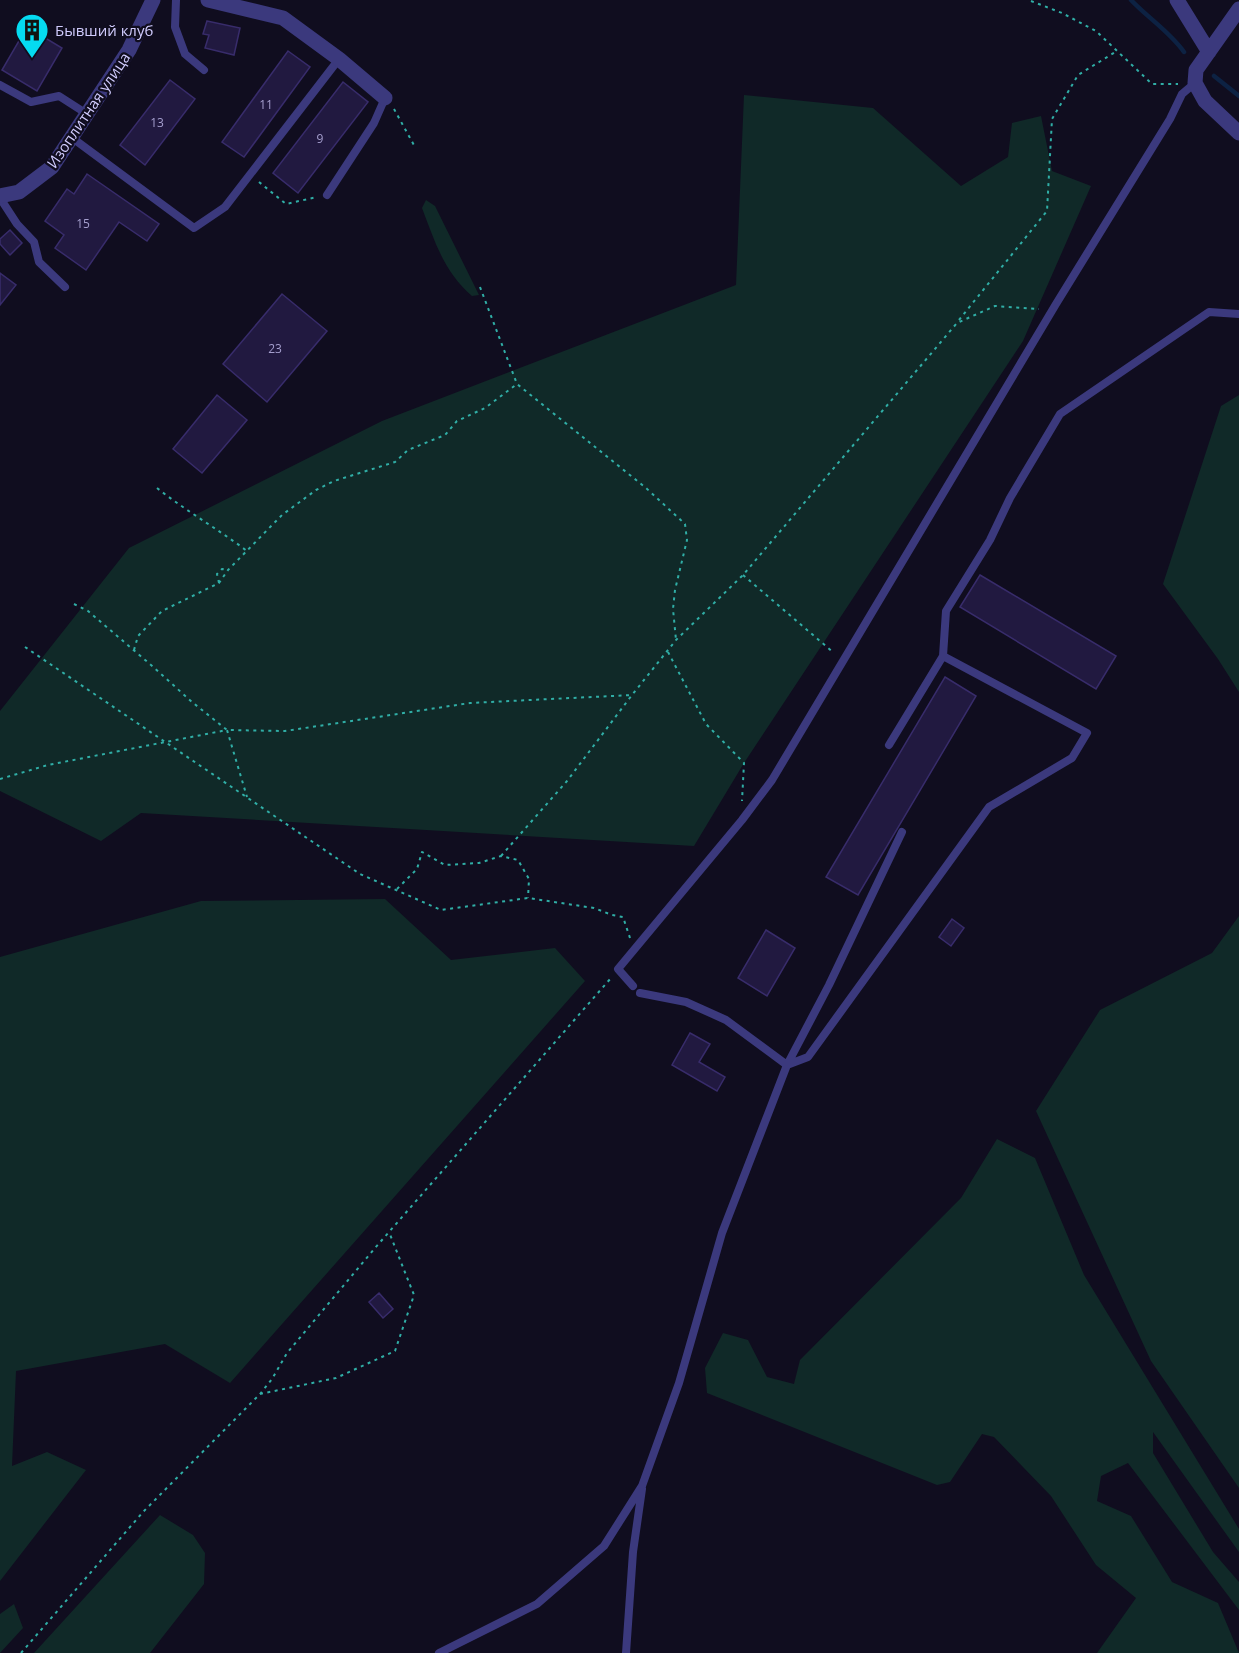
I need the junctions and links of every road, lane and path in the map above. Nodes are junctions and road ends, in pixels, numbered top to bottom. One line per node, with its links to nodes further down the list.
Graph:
1 (153, 0): 14 (street, Изоплитная улица)
2 (176, 0): 10 (lane)
3 (208, 0): 9 (street)
4 (1177, 0): 8 (street)
5 (1031, 1): 7 (path)
6 (1239, 9): 8 (street)
7 (1117, 51): 11 (path); 25 (path)
8 (1209, 52): 11 (street)
9 (339, 59): 13 (street); 18 (lane)
10 (204, 70)
11 (1195, 83): 15 (street); 23 (lane)
12 (0, 85): 14 (lane)
13 (385, 98): 17 (path); 19 (lane)
14 (87, 114): 16 (street, Изоплитная улица)
15 (1239, 133)
16 (71, 138): 18 (lane); 20 (street, Изоплитная улица)
17 (415, 147)
18 (249, 175): 19 (path)
19 (327, 195)
20 (0, 197): 22 (lane)
21 (480, 286): 26 (path)
22 (65, 287)
23 (1056, 304): 25 (path); 38 (lane)
24 (1239, 314): 37 (lane)
25 (957, 323): 30 (path)
26 (517, 384): 28 (path); 33 (path)
27 (157, 488): 28 (path)
28 (247, 551): 29 (path)
29 (228, 570): 31 (path); 31 (path)
30 (743, 574): 33 (path); 38 (path)
31 (219, 583): 35 (path)
32 (74, 604): 35 (path)
33 (676, 640): 36 (path)
34 (26, 647): 41 (path)
35 (134, 650): 40 (path)
36 (668, 652): 39 (path); 45 (path)
37 (943, 656): 42 (lane); 54 (lane)
38 (844, 661): 45 (lane)
39 (632, 695): 40 (path); 47 (path)
40 (227, 730): 41 (path); 44 (path)
41 (165, 742): 43 (path); 44 (path)
42 (889, 746)
43 (0, 779)
44 (247, 797): 48 (path)
45 (742, 820): 50 (lane)
46 (902, 832): 54 (lane)
47 (501, 856): 48 (path); 49 (path)
48 (396, 890): 49 (path)
49 (528, 898): 50 (path)
50 (627, 959): 51 (lane)
51 (618, 969): 52 (lane); 55 (path)
52 (633, 986)
53 (640, 993): 54 (lane)
54 (787, 1065): 57 (lane)
55 (389, 1232): 56 (path); 56 (path)
56 (260, 1394): 58 (path)
57 (642, 1486): 59 (lane); 60 (lane)
58 (21, 1653)
59 (439, 1653)
60 (626, 1653)

